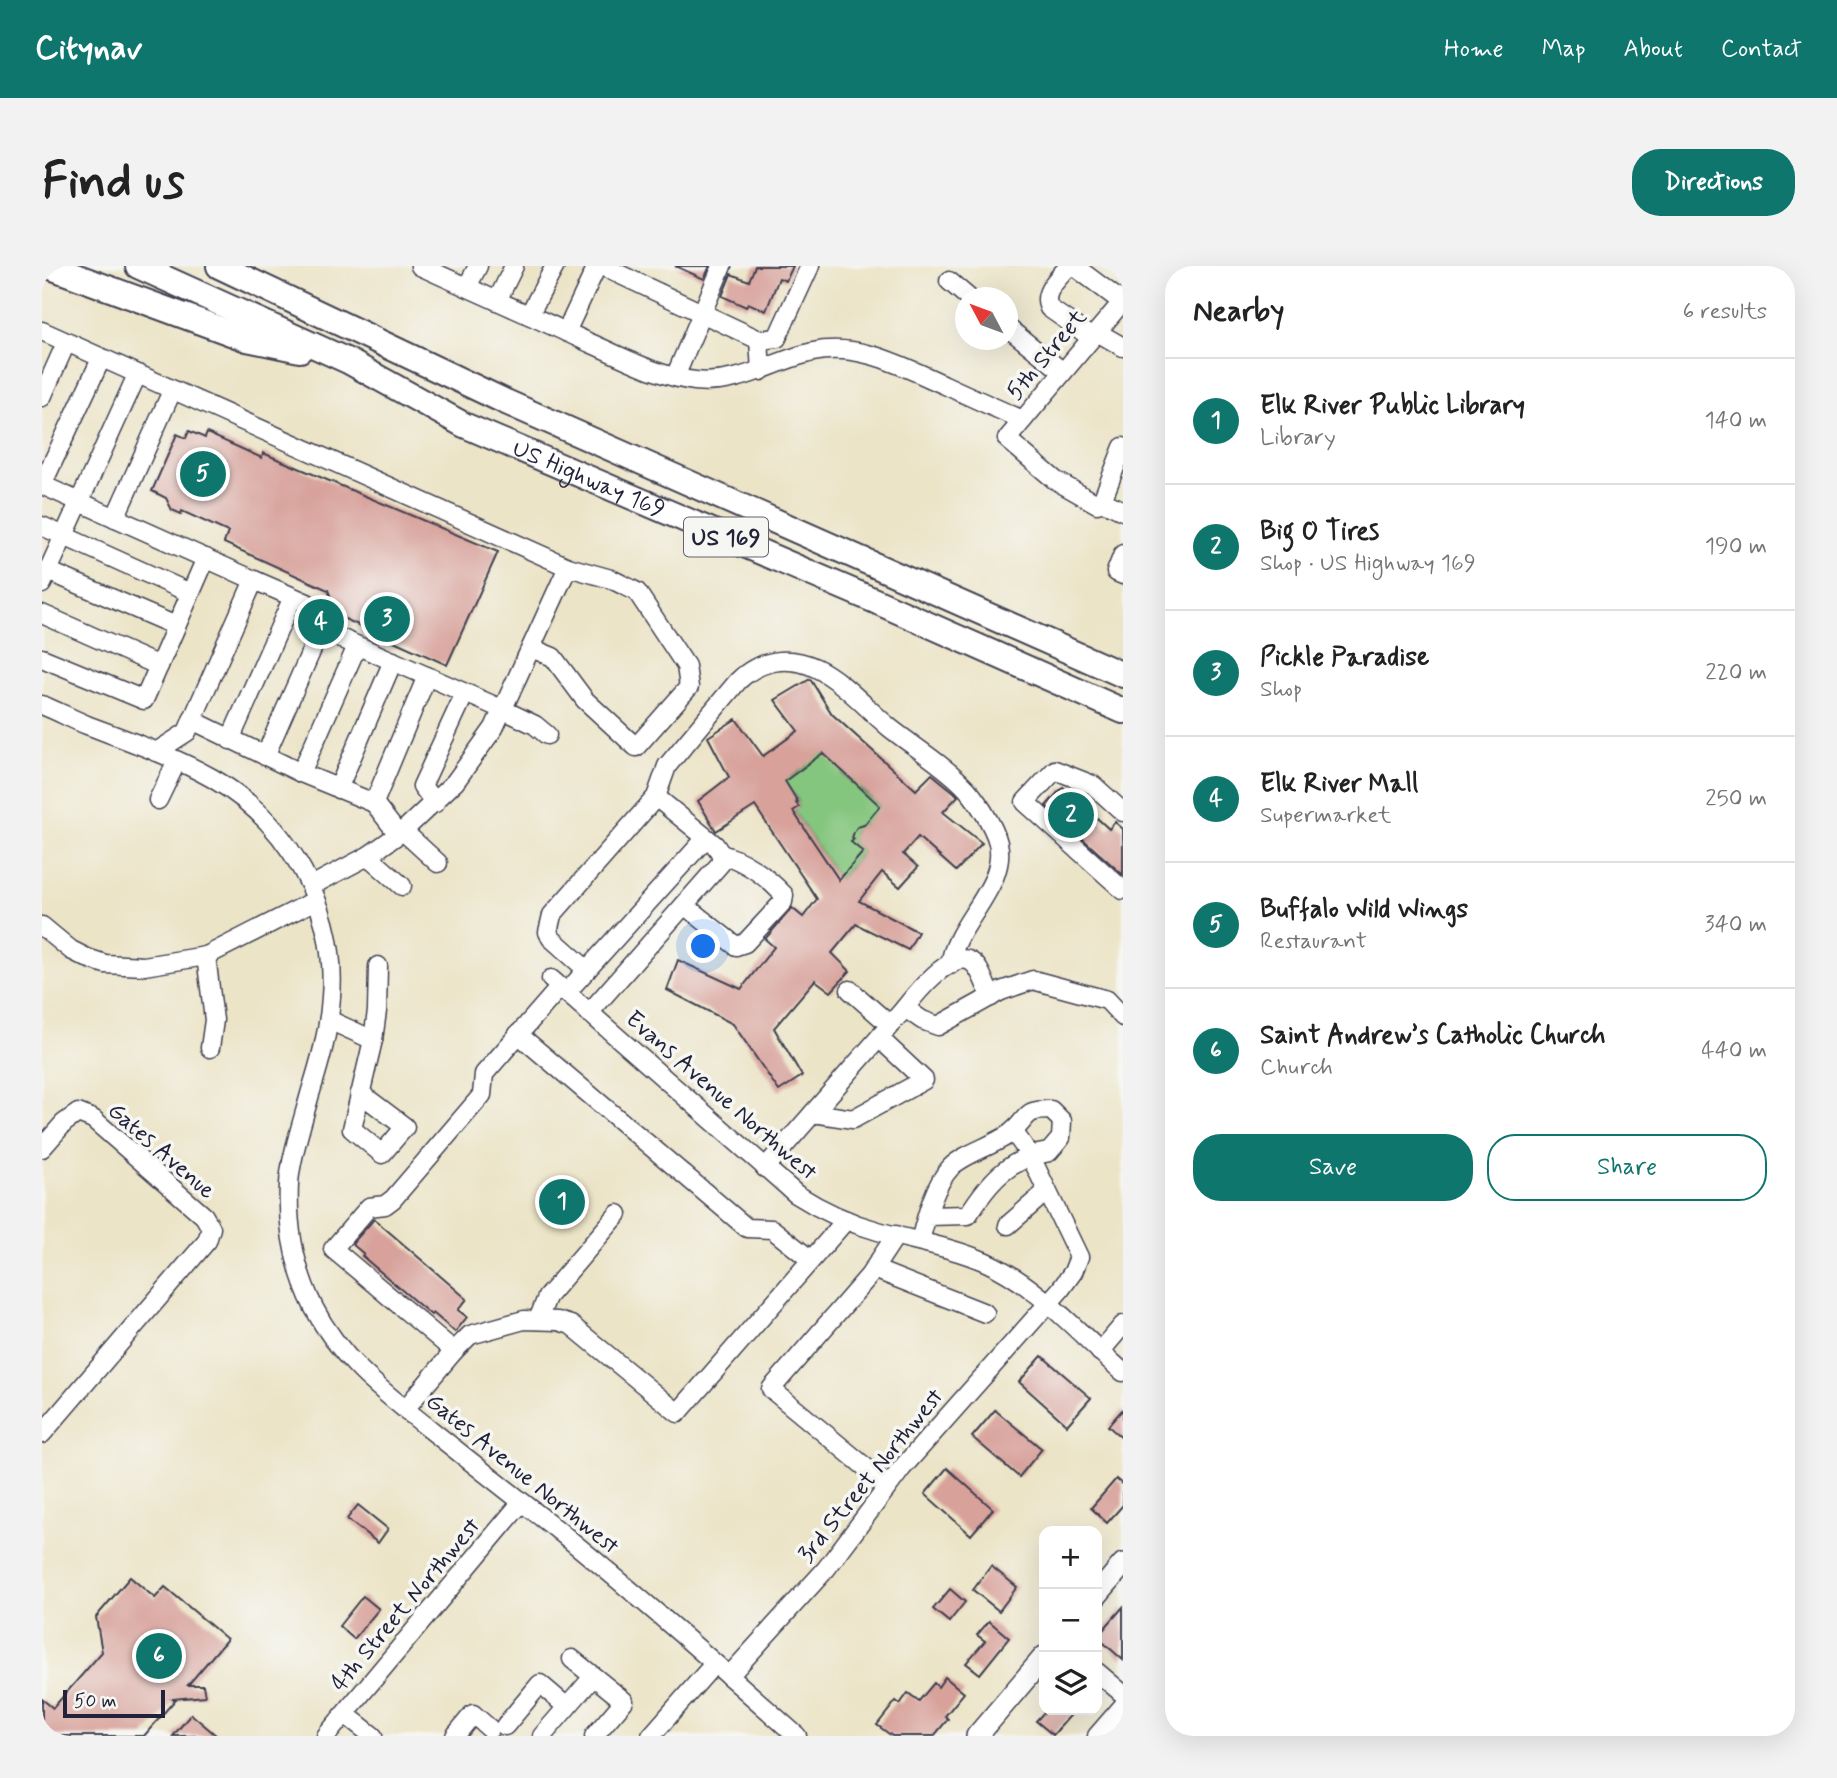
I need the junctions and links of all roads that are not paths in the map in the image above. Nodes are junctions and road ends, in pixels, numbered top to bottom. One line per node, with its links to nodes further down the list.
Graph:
1 (48, 266): 29 (highway)
2 (138, 266): 29 (highway, US Highway 169 / US 169)
3 (219, 266): 20 (highway, US Highway 169 / US 169)
4 (253, 266): 20 (highway)
5 (420, 266): 15 (street)
6 (478, 266): 15 (street)
7 (514, 266): 16 (street)
8 (555, 266): 19 (street)
9 (599, 266): 18 (street); 22 (street)
10 (722, 266): 18 (street)
11 (810, 266): 25 (street)
12 (1072, 266): 17 (street); 23 (street)
13 (949, 281): 14 (street)
14 (956, 287)
15 (467, 288): 16 (street)
16 (498, 301): 19 (street)
17 (1123, 302): 23 (street, 5th Street)
18 (702, 312): 25 (street); 33 (street)
19 (530, 315): 22 (street)
20 (354, 330): 60 (highway, US Highway 169 / US 169)
21 (42, 331): 26 (street)
22 (566, 332): 33 (street)
23 (1094, 335): 27 (street); 31 (street, 5th Street)
24 (1018, 337): 31 (street)
25 (759, 340): 30 (street)
26 (66, 343): 28 (street); 35 (street)
27 (1123, 347)
28 (101, 359): 32 (street); 38 (street)
29 (348, 361): 65 (highway, US Highway 169 / US 169)
30 (761, 371): 33 (street); 36 (street)
31 (1063, 372): 36 (street, 5th Street)
32 (137, 374): 34 (street); 38 (street)
33 (675, 377)
34 (172, 391): 41 (street); 46 (street)
35 (42, 397)
36 (1023, 420): 39 (street, 5th Street)
37 (1121, 458): 39 (street)
38 (79, 502): 41 (street); 43 (street)
39 (1102, 502): 40 (street)
40 (1123, 511)
41 (115, 518): 45 (street)
42 (42, 526): 43 (street)
43 (64, 535): 48 (street); 50 (street)
44 (1123, 554): 47 (street)
45 (206, 558): 49 (street); 50 (street)
46 (568, 567): 56 (street); 56 (street)
47 (1123, 575)
48 (45, 578): 54 (street)
49 (254, 580): 51 (street); 66 (street)
50 (190, 593): 54 (street)
51 (293, 597): 53 (street); 68 (street)
52 (42, 614): 59 (street)
53 (324, 622): 55 (street); 70 (street)
54 (176, 626): 59 (street)
55 (357, 646): 58 (street); 72 (street)
56 (531, 648): 64 (street)
57 (42, 658): 59 (street)
58 (393, 661): 61 (street); 73 (street)
59 (159, 666)
60 (1118, 672)
61 (427, 676): 62 (street); 76 (street)
62 (465, 693): 64 (street); 77 (street)
63 (42, 705): 69 (street, Gates Avenue Northwest)
64 (504, 710): 67 (street); 77 (street)
65 (1118, 712)
66 (192, 720): 68 (street); 69 (street)
67 (547, 735)
68 (230, 740): 70 (street)
69 (156, 752): 71 (street, Gates Avenue Northwest)
70 (265, 756): 72 (street)
71 (177, 761): 75 (street); 86 (street, Gates Avenue Northwest)
72 (302, 773): 73 (street)
73 (338, 789): 76 (street)
74 (656, 797): 80 (street); 90 (street); 92 (street)
75 (158, 800)
76 (374, 803): 79 (street)
77 (435, 803): 79 (street)
78 (1123, 813): 85 (street)
79 (401, 832): 81 (street); 83 (street)
80 (706, 838): 82 (street); 92 (street)
81 (368, 856): 84 (street); 86 (street)
82 (721, 858): 87 (street); 87 (street)
83 (438, 863)
84 (402, 887)
85 (1123, 890)
86 (313, 893): 89 (street); 99 (street, Gates Avenue Northwest)
87 (684, 905): 97 (street)
88 (42, 926): 89 (street)
89 (206, 956): 103 (street)
90 (950, 965): 95 (street); 96 (street)
91 (378, 966): 102 (street)
92 (587, 970): 93 (street)
93 (559, 986): 97 (street, Evans Avenue Northwest); 101 (street)
94 (850, 990): 100 (street)
95 (991, 997): 96 (street); 98 (street)
96 (904, 1009): 100 (street)
97 (589, 1013): 109 (street, Evans Avenue Northwest)
98 (1123, 1017)
99 (329, 1020): 102 (street); 126 (street, Gates Avenue Northwest)
100 (885, 1031): 105 (street); 105 (street)
101 (518, 1034): 117 (street); 123 (street)
102 (373, 1040): 104 (street)
103 (211, 1048)
104 (360, 1093)
105 (813, 1113): 109 (street)
106 (1013, 1131): 108 (street); 108 (street); 112 (street)
107 (42, 1148): 127 (street, Gates Avenue)
108 (1030, 1155): 110 (street); 112 (street)
109 (765, 1168): 113 (street, Evans Avenue Northwest)
110 (1047, 1191): 114 (street); 119 (street, 3rd Street Northwest)
111 (618, 1214): 121 (street)
112 (927, 1216): 116 (street)
113 (846, 1220): 115 (street, Evans Avenue Northwest); 117 (street)
114 (1008, 1225)
115 (896, 1235): 116 (street, Evans Avenue Northwest); 118 (street)
116 (920, 1241): 119 (street, Evans Avenue Northwest)
117 (811, 1260): 121 (street)
118 (874, 1269): 120 (street); 128 (street)
119 (1047, 1304): 124 (street, Evans Avenue Northwest); 128 (street, 3rd Street Northwest)
120 (985, 1313)
121 (538, 1320): 123 (street)
122 (1123, 1325): 124 (street)
123 (454, 1351): 126 (street)
124 (1100, 1352): 125 (street, Evans Avenue Northwest)
125 (1123, 1372)
126 (405, 1409): 129 (street, Gates Avenue Northwest)
127 (42, 1434)
128 (887, 1485): 136 (street, 3rd Street Northwest)
129 (521, 1503): 134 (street, Gates Avenue Northwest); 141 (street, 4th Street Northwest)
130 (1123, 1564): 131 (main road)
131 (1102, 1589)
132 (572, 1659): 135 (street)
133 (1039, 1663): 150 (main road)
134 (714, 1664): 136 (street); 148 (street)
135 (593, 1676): 140 (street); 147 (street)
136 (729, 1676): 149 (street)
137 (1102, 1676): 138 (street)
138 (1123, 1694)
139 (1123, 1706): 151 (street)
140 (567, 1707): 142 (street); 146 (street)
141 (345, 1714): 143 (street, 4th Street Northwest); 144 (street)
142 (499, 1732): 145 (street)
143 (326, 1736)
144 (373, 1736)
145 (455, 1736)
146 (542, 1736)
147 (594, 1736)
148 (651, 1736)
149 (797, 1736)
150 (977, 1736)
151 (1097, 1736)

